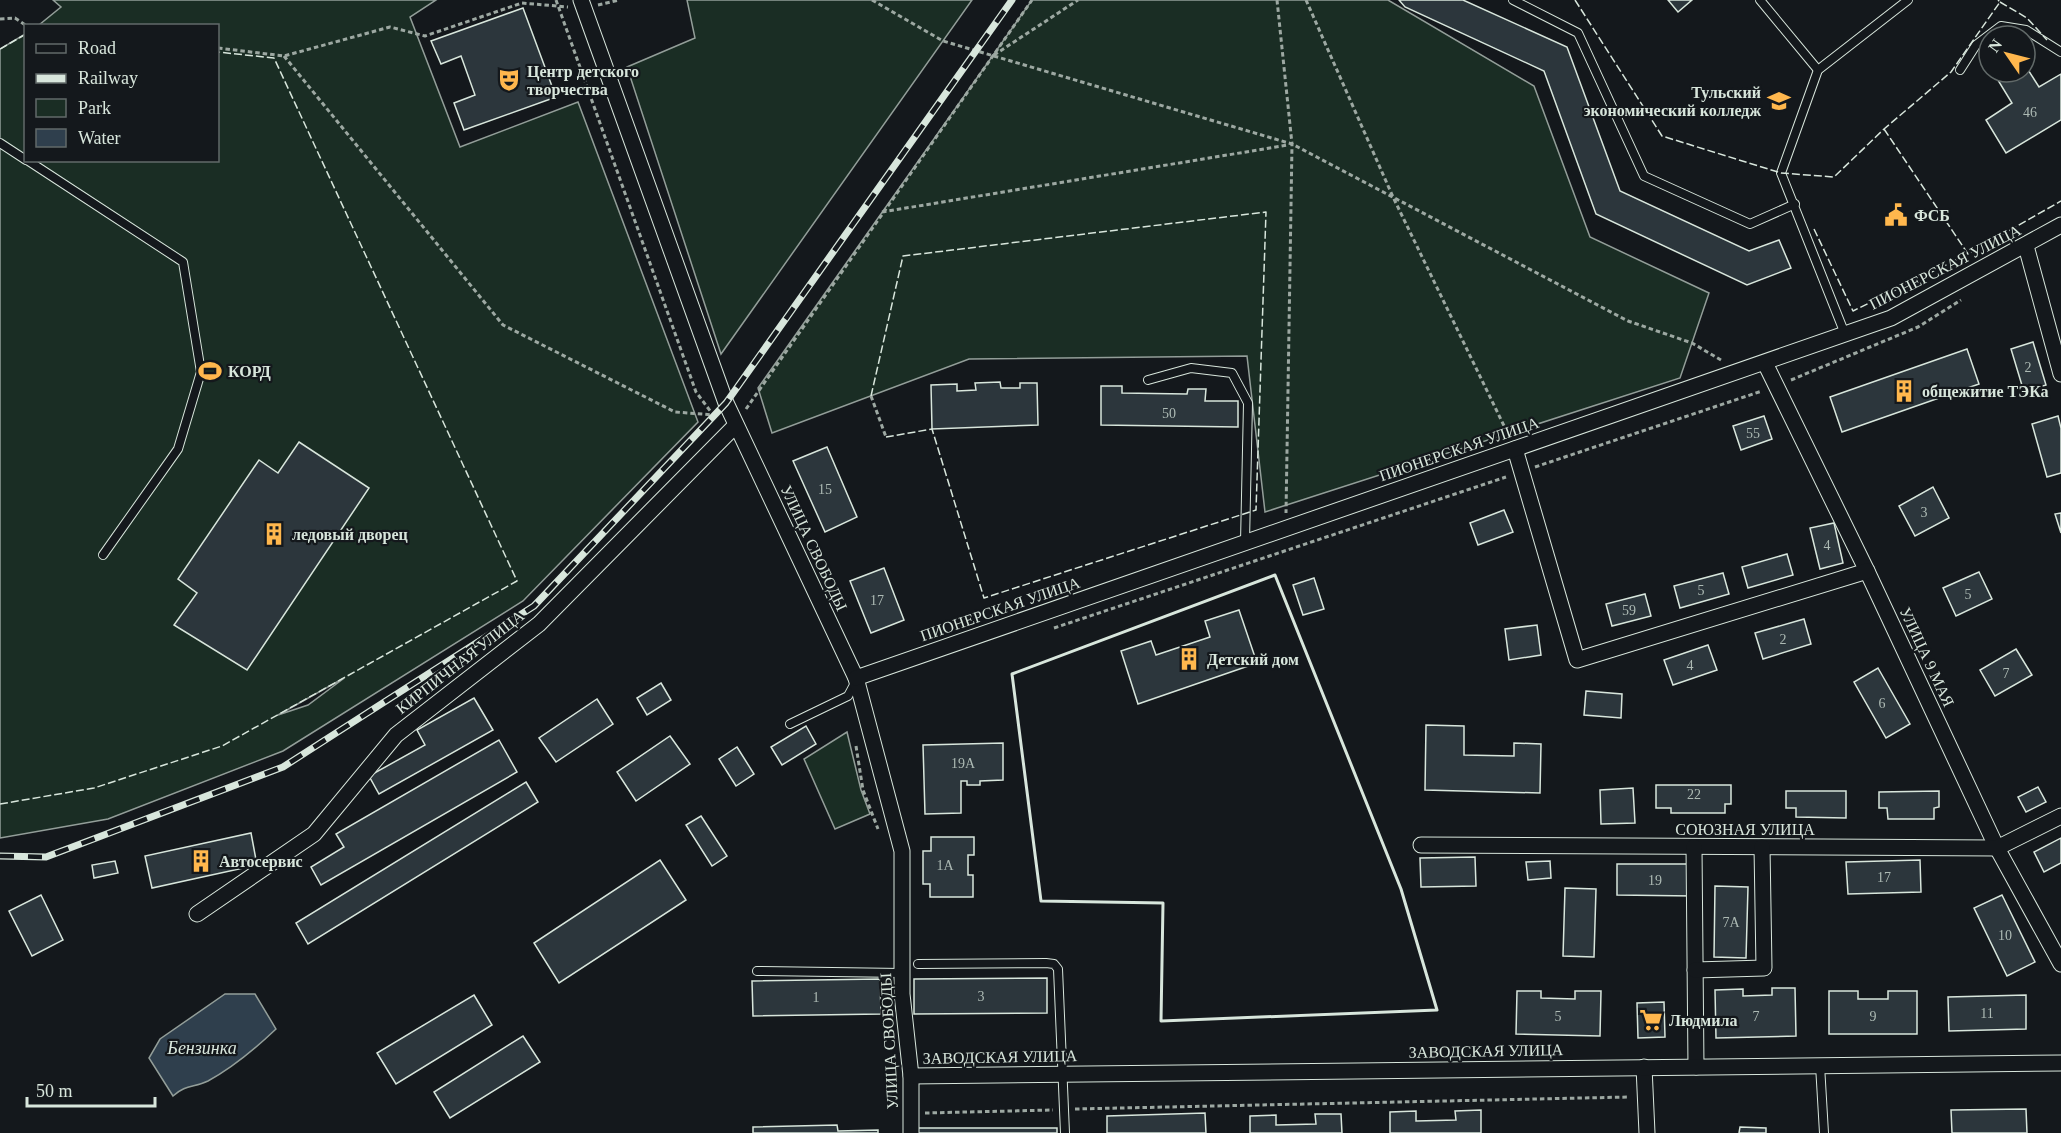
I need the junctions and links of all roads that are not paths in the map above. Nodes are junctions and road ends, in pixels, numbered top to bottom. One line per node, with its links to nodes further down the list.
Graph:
1 (581, 0): 18 (street, УЛИЦА СВОБОДЫ)
2 (1513, 0): 11 (lane)
3 (1760, 0): 6 (lane)
4 (1908, 0): 6 (lane)
5 (2061, 52): 7 (lane)
6 (1818, 70): 11 (lane)
7 (1960, 70)
8 (0, 143): 9 (lane)
9 (24, 159)
10 (29, 162): 21 (lane)
11 (1794, 204): 14 (lane)
12 (2061, 225): 13 (street, ПИОНЕРСКАЯ УЛИЦА)
13 (2026, 246): 14 (street, ПИОНЕРСКАЯ УЛИЦА); 16 (street)
14 (1845, 334): 15 (street, ПИОНЕРСКАЯ УЛИЦА)
15 (1765, 363): 19 (street, ПИОНЕРСКАЯ УЛИЦА); 22 (street, УЛИЦА 9 МАЯ)
16 (2061, 374)
17 (1148, 380): 20 (lane)
18 (733, 428): 23 (street, УЛИЦА СВОБОДЫ); 30 (street, КИРПИЧНАЯ УЛИЦА)
19 (1515, 449): 20 (street, ПИОНЕРСКАЯ УЛИЦА); 22 (street)
20 (1245, 542): 23 (street, ПИОНЕРСКАЯ УЛИЦА)
21 (103, 555)
22 (1867, 571): 29 (street, УЛИЦА 9 МАЯ)
23 (856, 678): 24 (lane); 35 (street, УЛИЦА СВОБОДЫ)
24 (790, 724)
25 (2061, 816): 29 (street, СОЮЗНАЯ УЛИЦА)
26 (1421, 845): 27 (street, СОЮЗНАЯ УЛИЦА)
27 (1694, 847): 28 (street, СОЮЗНАЯ УЛИЦА); 33 (street)
28 (1762, 847): 29 (street, СОЮЗНАЯ УЛИЦА); 33 (street)
29 (1997, 848): 32 (street, УЛИЦА 9 МАЯ)
30 (197, 914)
31 (918, 964): 40 (lane)
32 (2061, 964)
33 (1695, 970): 39 (street)
34 (757, 971): 35 (lane)
35 (902, 973): 41 (street, УЛИЦА СВОБОДЫ)
36 (2061, 1063): 37 (street, ЗАВОДСКАЯ УЛИЦА)
37 (1820, 1065): 39 (street, ЗАВОДСКАЯ УЛИЦА); 45 (lane)
38 (1644, 1067): 39 (street, ЗАВОДСКАЯ УЛИЦА); 40 (street, ЗАВОДСКАЯ УЛИЦА); 44 (street)
39 (1696, 1067)
40 (1062, 1074): 41 (street, ЗАВОДСКАЯ УЛИЦА); 43 (lane)
41 (911, 1076): 42 (street, УЛИЦА СВОБОДЫ)
42 (911, 1133)
43 (1065, 1133)
44 (1647, 1133)
45 (1824, 1133)

